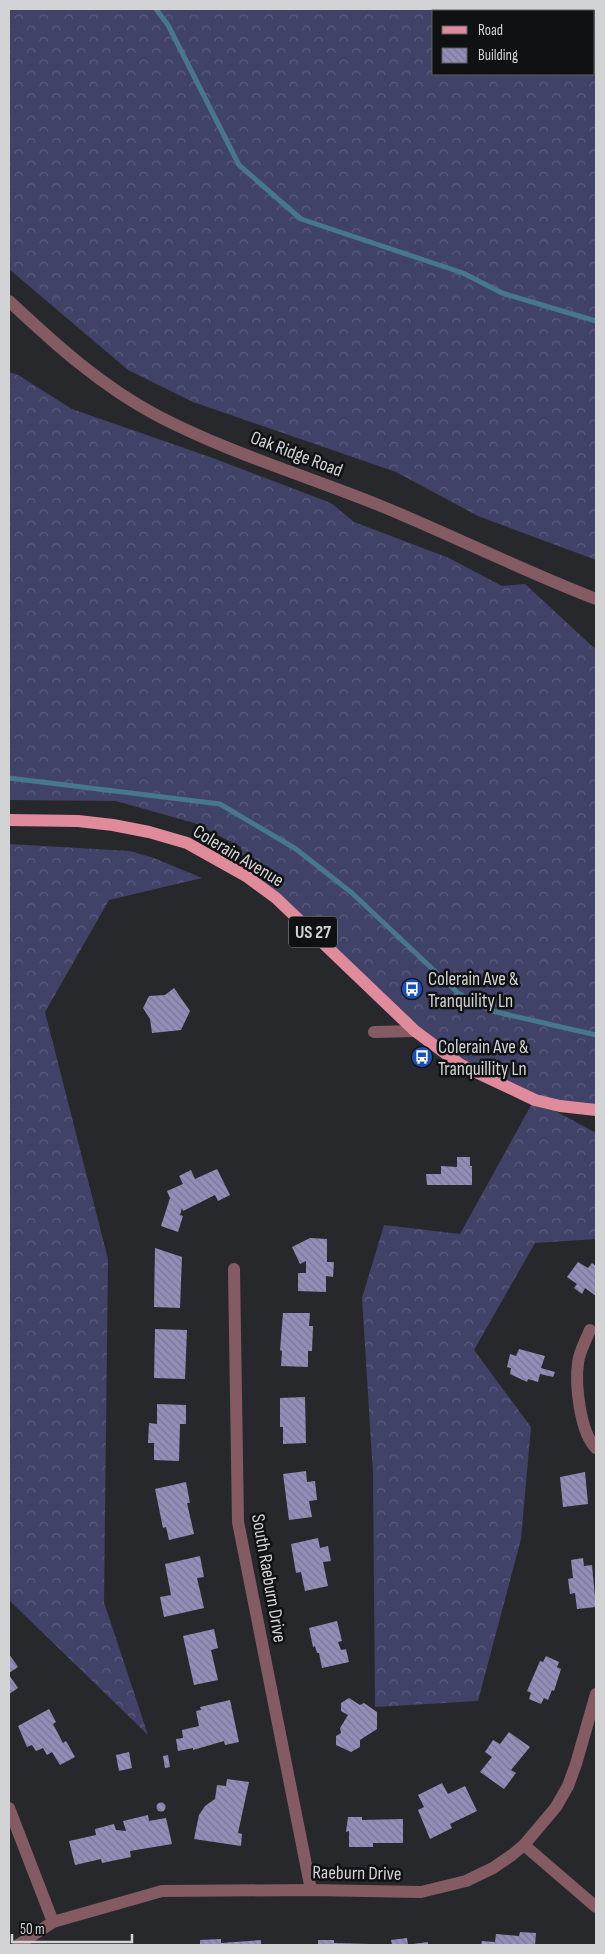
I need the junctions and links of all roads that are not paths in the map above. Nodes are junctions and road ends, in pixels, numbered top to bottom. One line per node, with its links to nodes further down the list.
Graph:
1 (9, 301): 2 (street, Oak Ridge Road)
2 (596, 599)
3 (9, 820): 4 (main road, Colerain Avenue / US 27)
4 (415, 1031): 5 (street); 6 (main road, Colerain Avenue / US 27)
5 (374, 1032)
6 (594, 1111)
7 (234, 1269): 13 (street, South Raeburn Drive)
8 (590, 1330): 9 (street)
9 (596, 1448)
10 (596, 1694): 12 (street, Raeburn Drive)
11 (9, 1808): 15 (street)
12 (524, 1845): 13 (street, Raeburn Drive); 14 (street)
13 (311, 1890): 15 (street, Raeburn Drive)
14 (596, 1907)
15 (53, 1922): 16 (street, Raeburn Drive)
16 (18, 1945)

